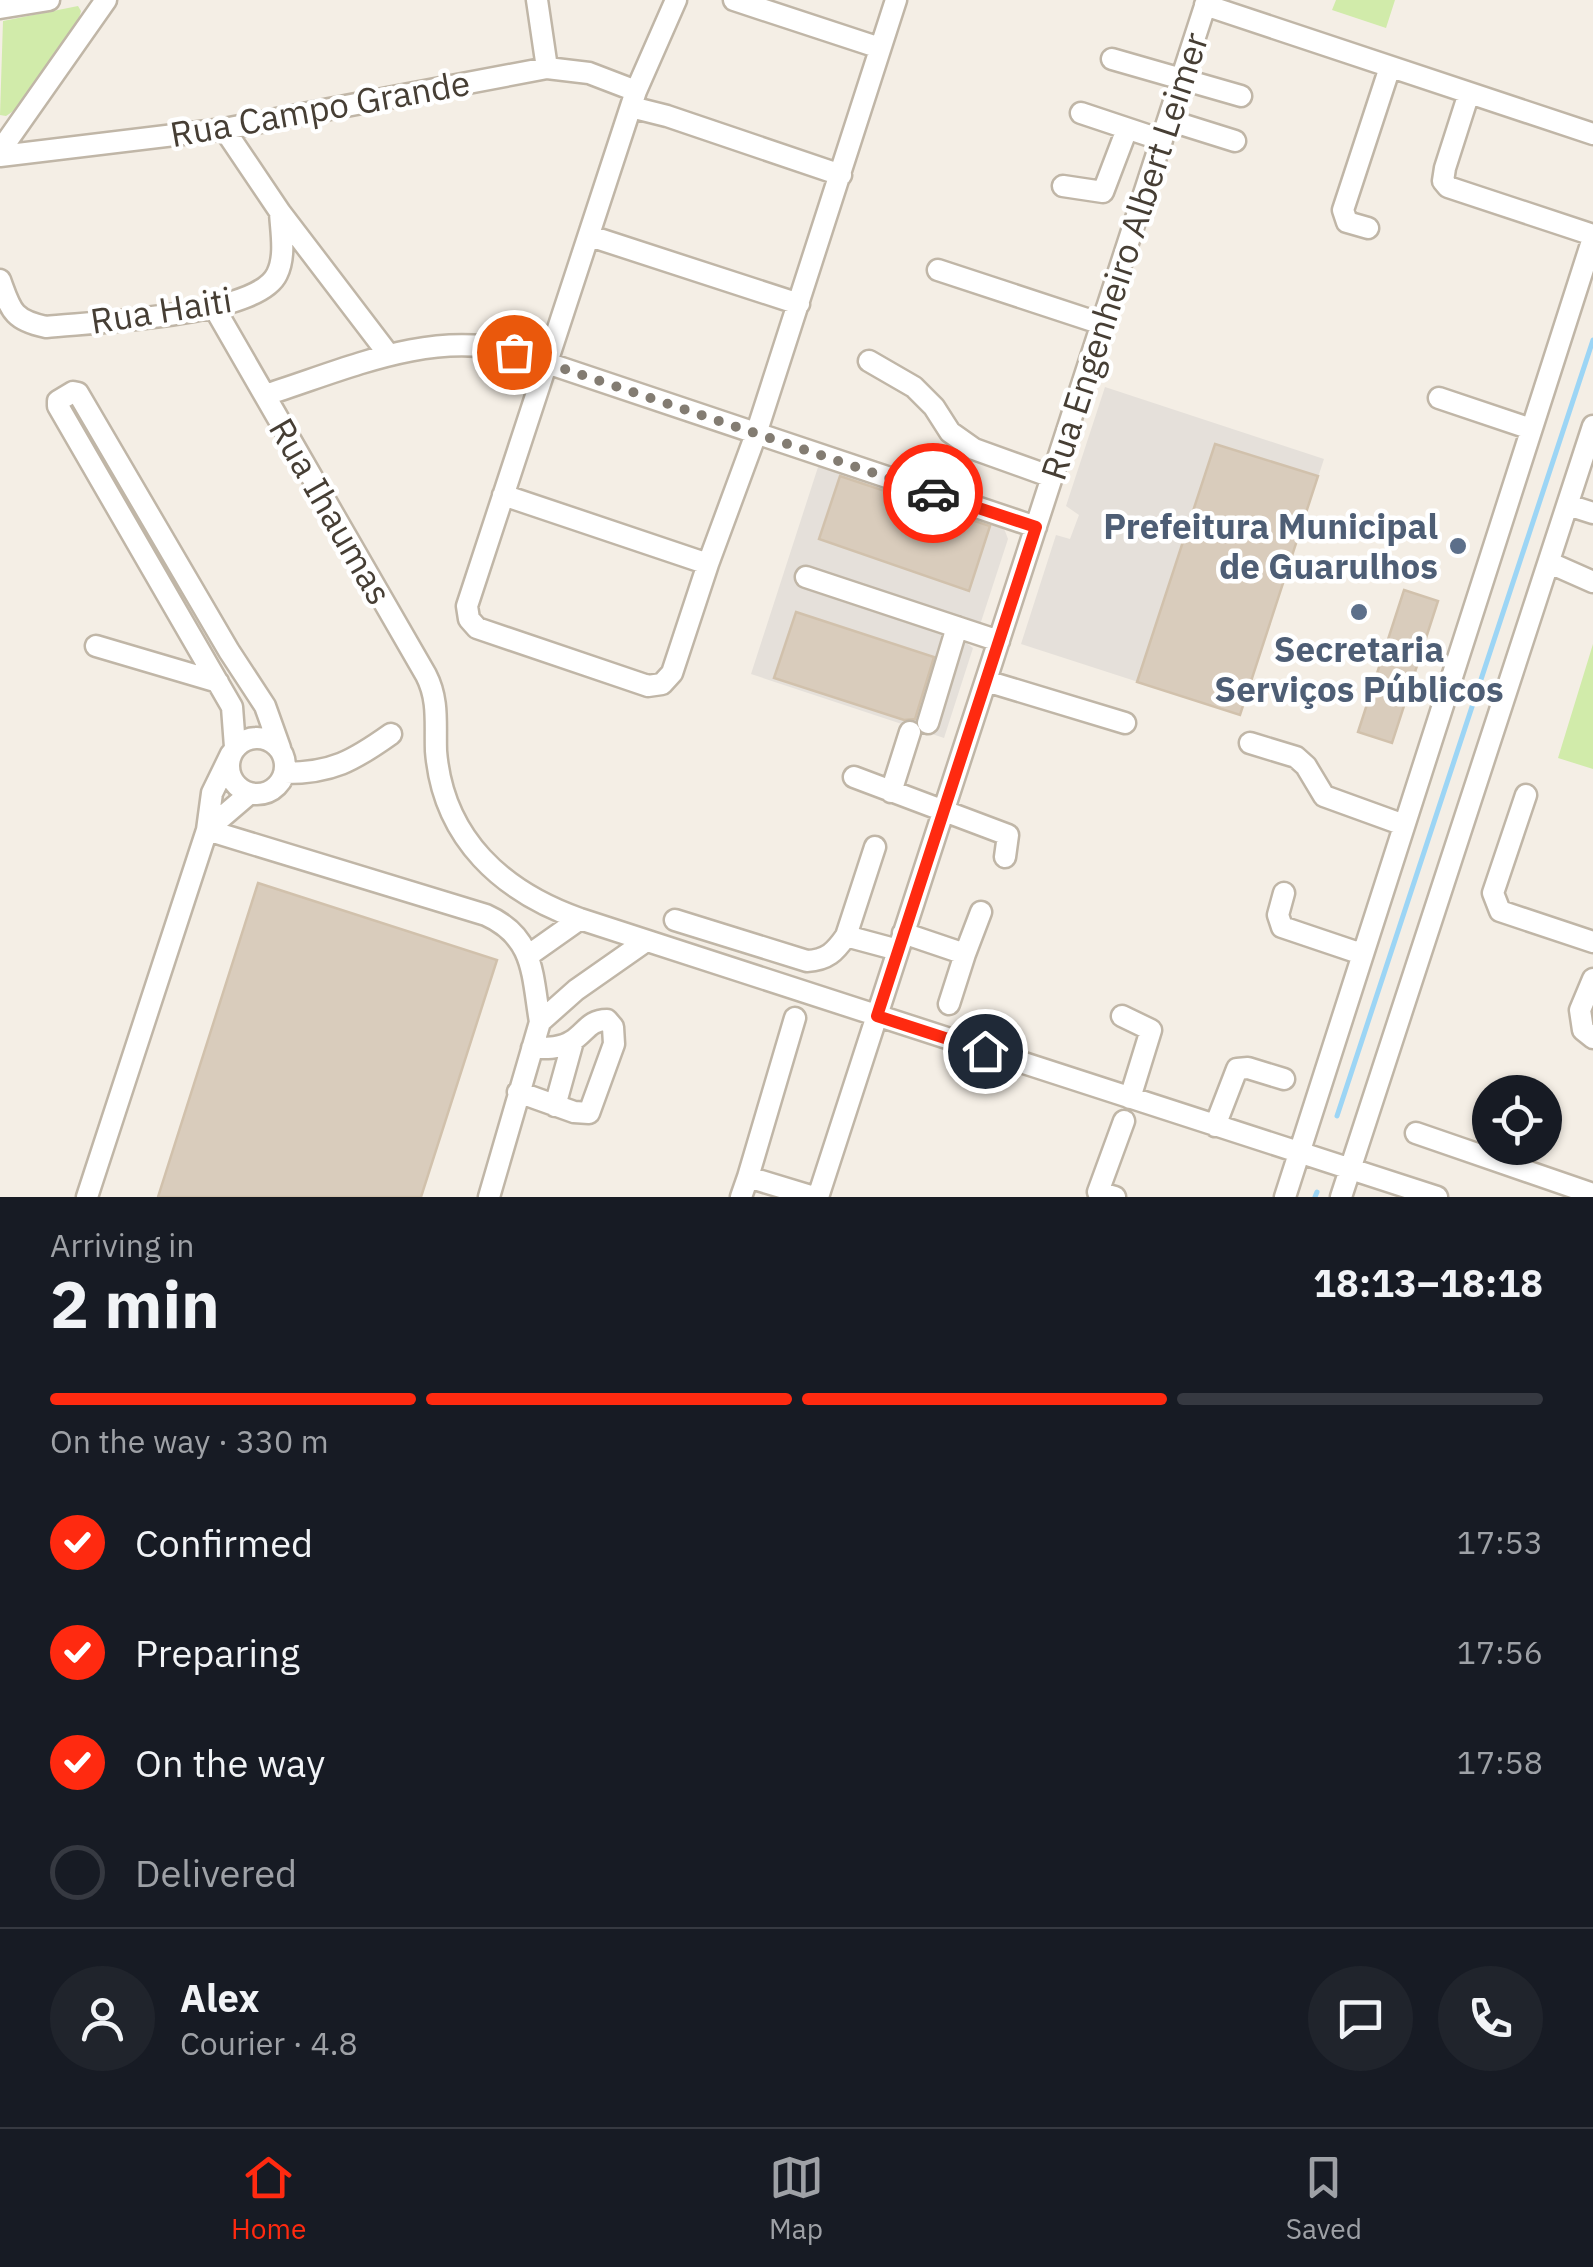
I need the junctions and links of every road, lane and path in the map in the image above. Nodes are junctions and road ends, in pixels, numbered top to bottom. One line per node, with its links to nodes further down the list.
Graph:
1 (49, 0): 8 (street)
2 (106, 0): 23 (street)
3 (538, 0): 12 (street)
4 (676, 0): 16 (street)
5 (734, 0): 9 (street)
6 (896, 0): 9 (street)
7 (1206, 3): 11 (street); 13 (street, Rua Engenheiro Albert Leimer)
8 (0, 8)
9 (880, 48): 26 (street)
10 (1112, 58): 13 (street)
11 (1390, 67): 14 (street); 29 (street)
12 (547, 68): 16 (street, Rua Campo Grande); 19 (street, Rua Campo Grande)
13 (1181, 80): 15 (street); 20 (street, Rua Engenheiro Albert Leimer)
14 (1469, 93): 21 (street); 31 (street)
15 (1241, 96)
16 (634, 99): 26 (street, Rua Campo Grande); 30 (street)
17 (1081, 112): 18 (street)
18 (1127, 128): 20 (street); 24 (street)
19 (224, 129): 23 (street, Rua Campo Grande); 28 (street)
20 (1165, 130): 22 (street); 25 (street, Rua Engenheiro Albert Leimer)
21 (1593, 134)
22 (1235, 141)
23 (0, 154)
24 (1116, 162): 25 (street); 27 (street)
25 (1150, 174): 36 (street, Rua Engenheiro Albert Leimer)
26 (841, 175): 34 (street)
27 (1063, 186)
28 (280, 212): 35 (street, Rua Haiti); 37 (street)
29 (1368, 228)
30 (590, 236): 34 (street); 39 (street)
31 (1593, 236): 43 (street)
32 (938, 270): 36 (street)
33 (0, 280): 35 (street, Rua Haiti)
34 (799, 304): 44 (street)
35 (215, 308): 40 (street, Rua Ihaumas)
36 (1102, 324): 45 (street, Rua Engenheiro Albert Leimer)
37 (389, 356): 39 (street); 40 (street)
38 (869, 361): 45 (street)
39 (547, 363): 44 (street); 46 (street)
40 (265, 395): 76 (street, Rua Ihaumas)
41 (1439, 398): 43 (street)
42 (1593, 426): 47 (street)
43 (1531, 428): 70 (street)
44 (756, 434): 49 (street); 51 (street)
45 (1052, 477): 49 (street, Rua Engenheiro Albert Leimer)
46 (503, 495): 51 (street); 51 (street)
47 (1568, 505): 48 (street); 50 (street)
48 (1593, 512)
49 (1036, 527): 55 (street, Rua Engenheiro Albert Leimer)
50 (1550, 562): 53 (street); 102 (street)
51 (708, 564)
52 (806, 577): 54 (street)
53 (1593, 582)
54 (957, 627): 55 (street); 66 (street)
55 (999, 641): 57 (street, Rua Engenheiro Albert Leimer)
56 (96, 646): 58 (street)
57 (986, 681): 59 (street); 69 (street, Rua Engenheiro Albert Leimer)
58 (218, 682): 62 (street); 63 (street)
59 (1125, 723)
60 (391, 734): 64 (street)
61 (1250, 744): 70 (street)
62 (280, 748): 63 (street); 64 (street)
63 (233, 751): 67 (street); 71 (street)
64 (285, 773): 67 (street)
65 (854, 778): 66 (street)
66 (891, 792): 69 (street)
67 (249, 794): 71 (street)
68 (1526, 795): 81 (street)
69 (944, 811): 73 (street); 80 (street, Rua Engenheiro Albert Leimer)
70 (1404, 825): 83 (street)
71 (207, 830): 84 (street); 106 (street)
72 (875, 846): 78 (street)
73 (1005, 856)
74 (1284, 893): 83 (street)
75 (981, 912): 82 (street)
76 (580, 920): 79 (street, Rua Ihaumas); 84 (street)
77 (675, 920): 78 (street)
78 (846, 936): 80 (street)
79 (646, 941): 87 (street, Rua Ihaumas); 90 (street)
80 (901, 942): 82 (street); 87 (street, Rua Engenheiro Albert Leimer)
81 (1593, 942)
82 (965, 954): 86 (street)
83 (1362, 954): 101 (street)
84 (529, 955): 90 (street)
85 (1593, 978): 91 (street)
86 (949, 1004)
87 (877, 1016): 96 (street, Rua Ihaumas); 108 (street, Rua Engenheiro Albert Leimer)
88 (1122, 1016): 96 (street)
89 (795, 1018): 103 (street)
90 (540, 1022): 93 (street)
91 (1593, 1038)
92 (573, 1041): 93 (street); 97 (street); 97 (street)
93 (532, 1048): 95 (street)
94 (1284, 1080): 99 (street)
95 (518, 1092): 97 (street); 107 (street)
96 (1130, 1098): 99 (street, Rua Ihaumas)
97 (555, 1106)
98 (1124, 1121): 105 (street)
99 (1215, 1126): 101 (street, Rua Ihaumas)
100 (1416, 1133): 104 (street)
101 (1299, 1154): 102 (street, Rua Ihaumas); 109 (street)
102 (1350, 1169): 110 (street); 111 (street, Rua Ihaumas)
103 (744, 1187): 108 (street)
104 (1593, 1194)
105 (1103, 1195)
106 (87, 1197)
107 (488, 1197)
108 (816, 1197)
109 (1284, 1197)
110 (1341, 1197)
111 (1437, 1197)

